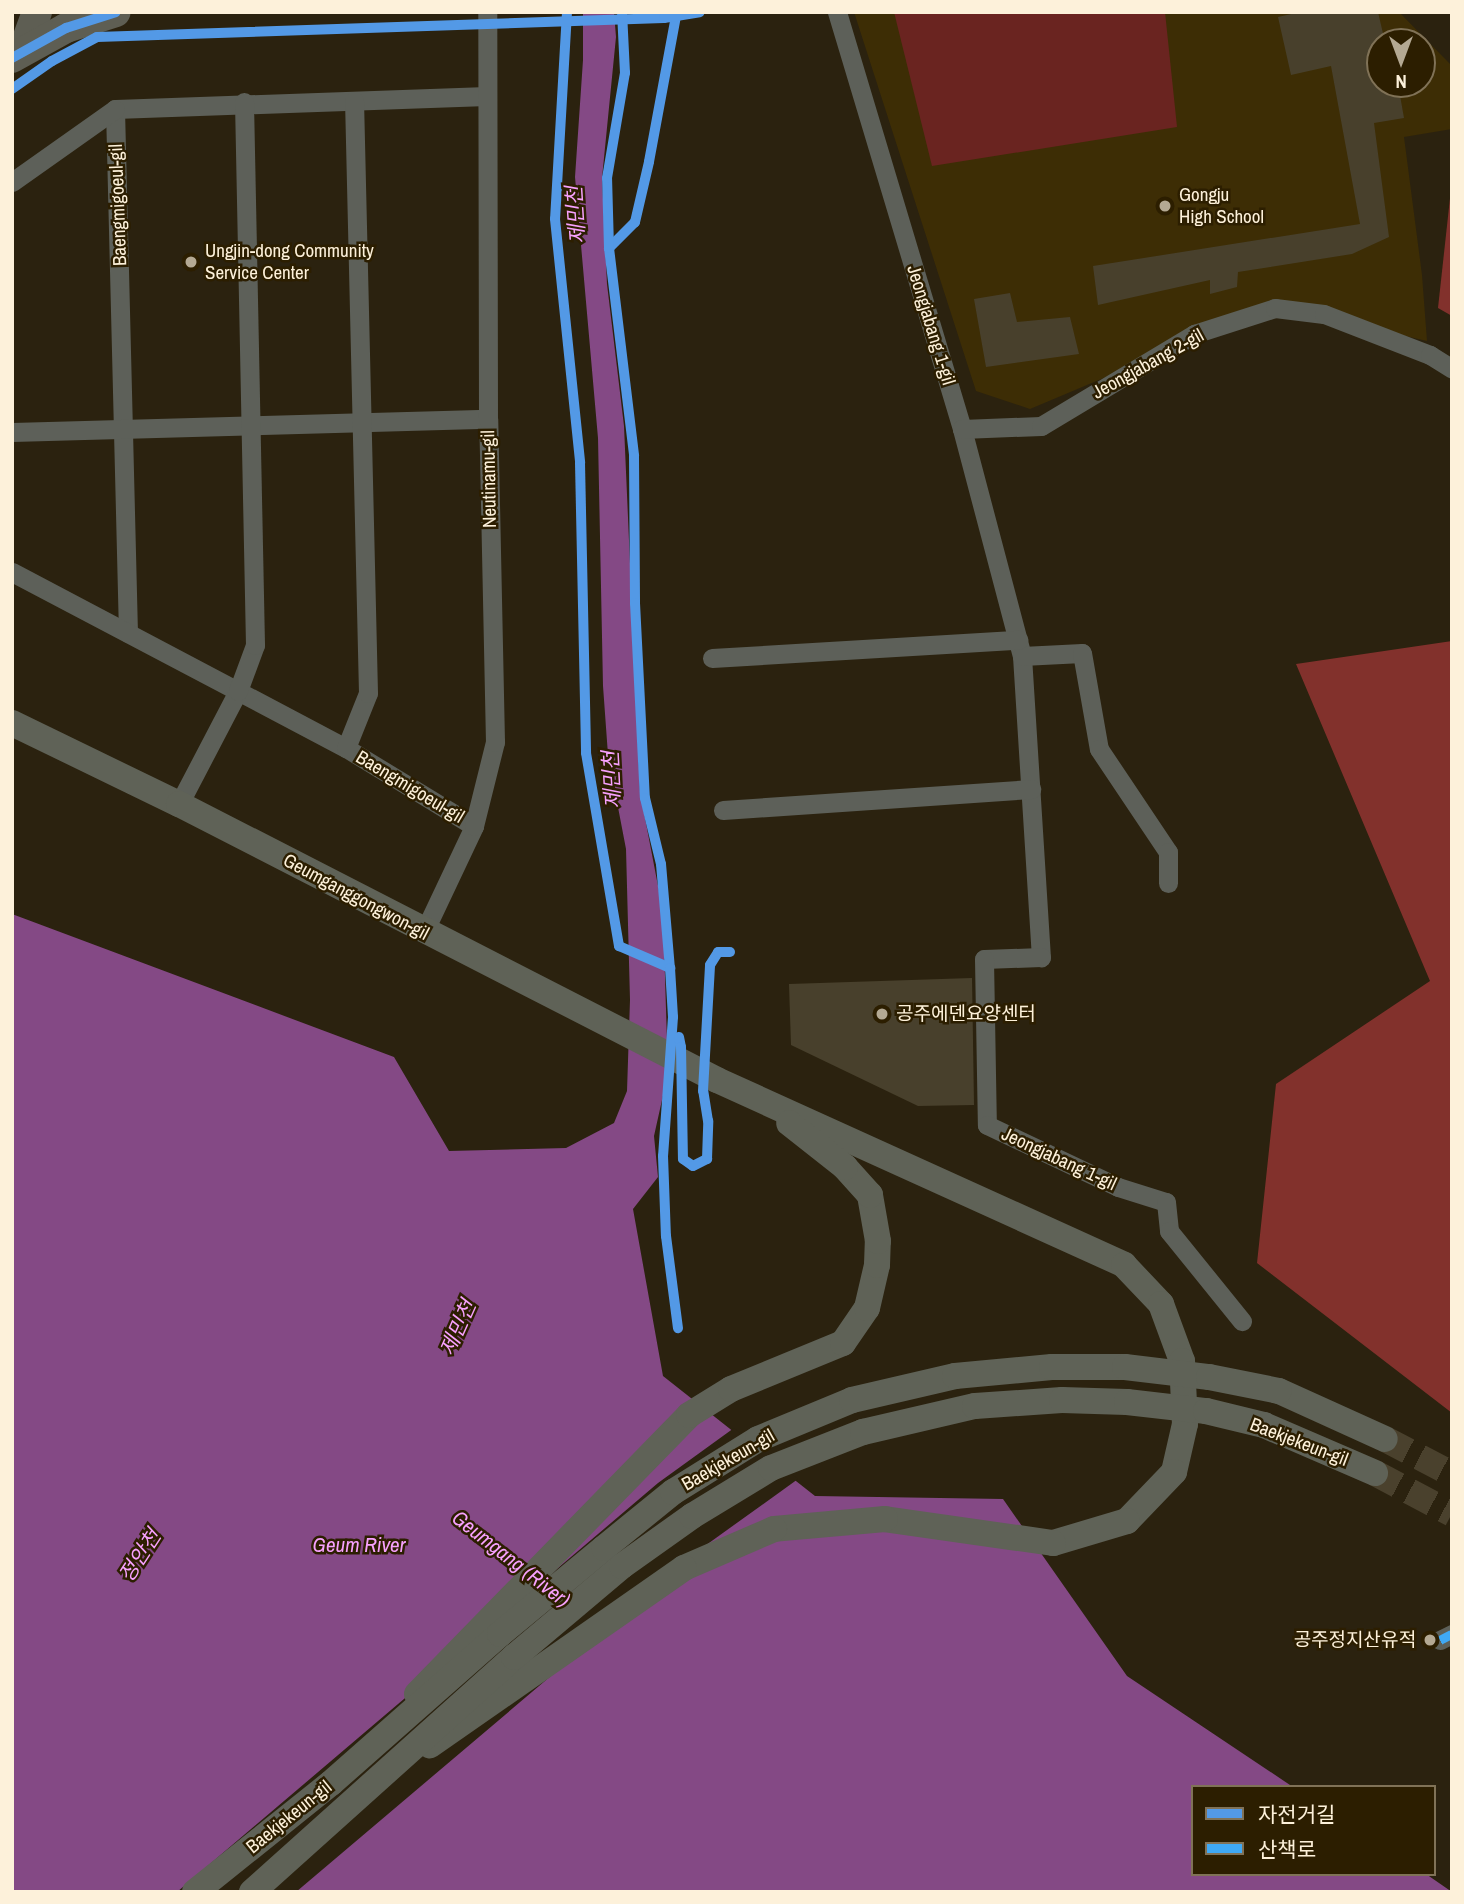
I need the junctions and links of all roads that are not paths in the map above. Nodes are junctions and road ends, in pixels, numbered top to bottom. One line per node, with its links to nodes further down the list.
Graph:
1 (37, 12): 5 (main road)
2 (117, 12): 5 (main road)
3 (486, 12): 6 (street, Neutinamu-gil)
4 (837, 12): 16 (street, Jeongjabang 1-gil)
5 (12, 58)
6 (487, 96): 7 (street); 12 (street, Neutinamu-gil)
7 (354, 101): 8 (street); 13 (street, Baengmigoeul-gil)
8 (244, 102): 9 (street); 14 (street)
9 (115, 109): 10 (street, Baengmigoeul-gil); 15 (street, Baengmigoeul-gil)
10 (12, 182)
11 (1452, 369): 16 (street, Jeongjabang 2-gil)
12 (488, 419): 13 (street); 28 (street, Neutinamu-gil)
13 (362, 423): 14 (street); 24 (street, Baengmigoeul-gil)
14 (251, 426): 15 (street); 22 (street)
15 (124, 428): 17 (street); 19 (street, Baengmigoeul-gil)
16 (962, 429): 20 (street, Jeongjabang 1-gil)
17 (12, 432)
18 (12, 572): 19 (street, Baengmigoeul-gil)
19 (128, 633): 22 (street, Baengmigoeul-gil)
20 (1020, 648): 21 (street); 25 (street, Jeongjabang 1-gil); 29 (street)
21 (712, 658)
22 (238, 691): 24 (street, Baengmigoeul-gil); 26 (street)
23 (12, 723): 26 (main road, Geumganggongwon-gil)
24 (346, 748): 28 (street, Baengmigoeul-gil)
25 (1031, 789): 27 (street); 32 (street, Jeongjabang 1-gil)
26 (179, 804): 30 (main road, Geumganggongwon-gil)
27 (723, 810)
28 (474, 826): 30 (street, Neutinamu-gil)
29 (1168, 883)
30 (424, 932): 31 (main road, Geumganggongwon-gil)
31 (752, 1095): 35 (main road, bridge); 36 (main road, bridge)
32 (1242, 1321)
33 (1385, 1439): 35 (main road, Baekjekeun-gil, bridge)
34 (1375, 1472): 36 (main road, Baekjekeun-gil, bridge)
35 (331, 1783): 37 (main road, Baekjekeun-gil, bridge)
36 (340, 1816): 38 (main road, Baekjekeun-gil, bridge)
37 (195, 1892)
38 (252, 1892)

